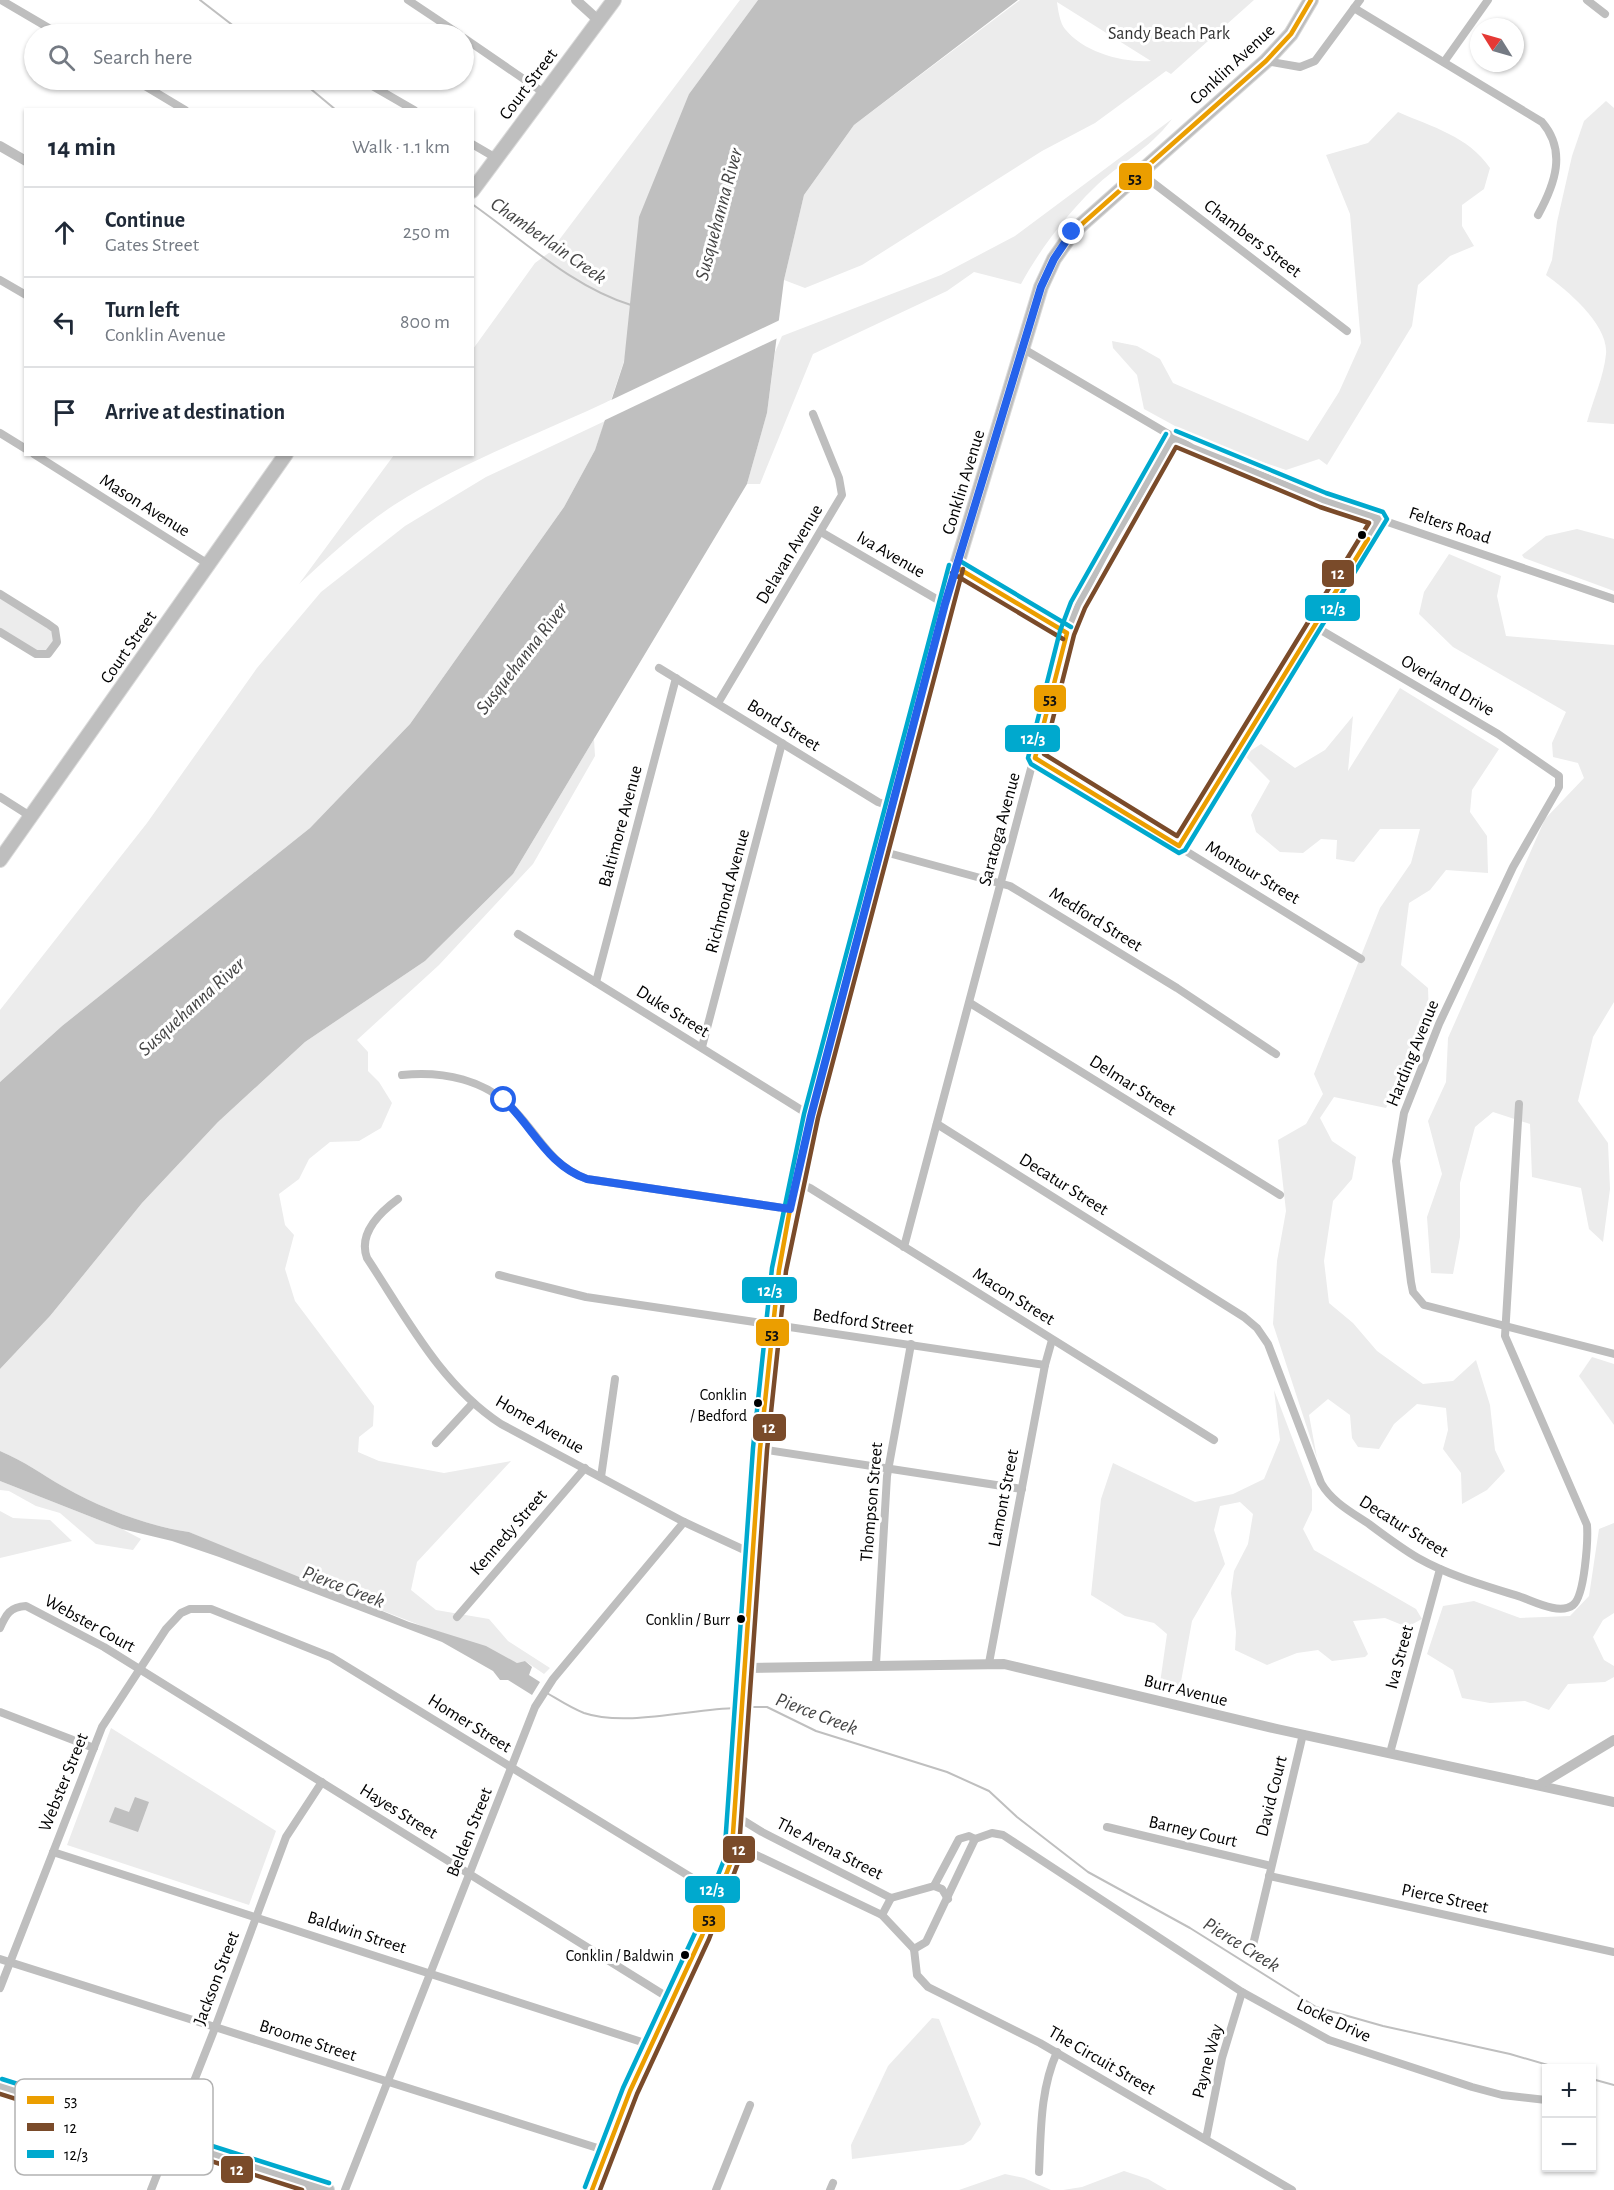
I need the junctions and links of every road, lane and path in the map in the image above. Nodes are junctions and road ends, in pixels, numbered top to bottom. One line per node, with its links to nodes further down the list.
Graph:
1 (1, 0): 12 (street)
2 (408, 0): 13 (street)
3 (576, 0): 11 (street)
4 (614, 0): 11 (main road, Court Street)
5 (1360, 0): 9 (street)
6 (1488, 0): 16 (street)
7 (1587, 0): 10 (street)
8 (1310, 4): 15 (main road, Conklin Avenue)
9 (1354, 8): 15 (street); 16 (street)
10 (1605, 14)
11 (598, 20): 19 (main road, Court Street)
12 (42, 24)
13 (444, 24)
14 (474, 45): 19 (street)
15 (1266, 61): 26 (main road, Conklin Avenue)
16 (1444, 62): 28 (street)
17 (152, 90): 20 (street)
18 (379, 90): 21 (street)
19 (544, 93): 24 (main road, Court Street)
20 (182, 108)
21 (411, 108)
22 (474, 145): 24 (street)
23 (0, 146): 25 (street)
24 (496, 158): 27 (main road, Court Street)
25 (24, 160)
26 (1139, 172): 31 (street, Chambers Street); 32 (main road, Conklin Avenue)
27 (474, 188)
28 (1538, 215)
29 (0, 280): 30 (street)
30 (24, 294)
31 (1347, 330)
32 (1022, 348): 35 (street, Felters Road); 43 (main road, Conklin Avenue)
33 (813, 414): 41 (street, Delavan Avenue)
34 (3, 435): 36 (street); 37 (street)
35 (1173, 438): 40 (street, Felters Road); 49 (street, Saratoga Avenue)
36 (0, 446)
37 (24, 448)
38 (37, 456): 42 (street, Mason Avenue)
39 (285, 456): 42 (main road, Court Street)
40 (1380, 519): 45 (street, Felters Road); 47 (street)
41 (821, 532): 46 (street, Iva Avenue); 52 (street, Delavan Avenue)
42 (208, 564): 58 (main road, Court Street)
43 (956, 567): 46 (main road, Conklin Avenue); 49 (street)
44 (0, 594): 48 (street)
45 (1614, 598)
46 (945, 604): 57 (main road, Conklin Avenue)
47 (1314, 626): 55 (street, Overland Drive); 59 (street)
48 (0, 632)
49 (1067, 633): 54 (street, Saratoga Avenue)
50 (659, 668): 51 (street, Bond Street)
51 (676, 678): 52 (street, Bond Street); 65 (street, Baltimore Avenue)
52 (718, 704): 53 (street, Bond Street)
53 (782, 743): 57 (street, Bond Street); 67 (street, Richmond Avenue)
54 (1035, 758): 59 (street, Montour Street); 62 (street, Saratoga Avenue)
55 (1561, 781): 80 (street, Harding Avenue)
56 (0, 797): 58 (street)
57 (892, 807): 60 (main road, Conklin Avenue)
58 (30, 816): 61 (main road, Court Street)
59 (1179, 846): 64 (street, Montour Street)
60 (881, 851): 62 (street, Medford Street); 71 (main road, Conklin Avenue)
61 (0, 860)
62 (1001, 882): 66 (street, Saratoga Avenue); 68 (street, Medford Street)
63 (518, 934): 65 (street, Duke Street)
64 (1361, 959)
65 (596, 982): 67 (street, Duke Street)
66 (970, 1003): 72 (street, Saratoga Avenue); 74 (street, Delmar Street)
67 (702, 1047): 71 (street, Duke Street)
68 (1276, 1054)
69 (402, 1074): 76 (street)
70 (1519, 1104): 80 (street, Decatur Street)
71 (811, 1116): 73 (main road, Conklin Avenue)
72 (938, 1125): 77 (street, Saratoga Avenue); 96 (street, Decatur Street)
73 (796, 1182): 76 (main road, Conklin Avenue); 77 (street, Macon Street)
74 (1280, 1195)
75 (398, 1199): 86 (street, Home Avenue)
76 (790, 1209): 79 (main road, Conklin Avenue)
77 (904, 1247): 81 (street, Macon Street)
78 (500, 1275): 79 (street, Bedford Street)
79 (772, 1324): 82 (street, Bedford Street); 89 (main road, Conklin Avenue)
80 (1506, 1325): 83 (street, Harding Avenue); 96 (street, Decatur Street)
81 (1052, 1340): 84 (street, Lamont Street); 87 (street, Macon Street)
82 (911, 1344): 84 (street, Bedford Street); 91 (street, Thompson Street)
83 (1614, 1354)
84 (1045, 1365): 93 (street, Lamont Street)
85 (615, 1379): 92 (street)
86 (474, 1403): 88 (street); 90 (street, Home Avenue)
87 (1214, 1440)
88 (436, 1443)
89 (760, 1449): 91 (street); 95 (main road, Conklin Avenue)
90 (585, 1468): 92 (street, Home Avenue); 98 (street, Kennedy Street)
91 (888, 1469): 93 (street); 101 (street, Thompson Street)
92 (602, 1478): 94 (street, Home Avenue)
93 (1022, 1489): 100 (street, Lamont Street)
94 (684, 1522): 95 (street, Home Avenue); 109 (street, Belden Street)
95 (753, 1554): 102 (main road, Conklin Avenue)
96 (1440, 1569): 108 (street, Iva Street)
97 (190, 1609): 103 (street, Webster Street); 109 (street, Homer Street)
98 (457, 1617)
99 (0, 1628): 103 (street, Webster Court)
100 (989, 1663): 101 (street, Burr Avenue); 105 (street, Burr Avenue)
101 (876, 1664): 102 (street, Burr Avenue)
102 (745, 1668): 113 (main road, Conklin Avenue)
103 (140, 1670): 107 (street, Webster Street); 110 (street, Hayes Street)
104 (0, 1712): 107 (street)
105 (1303, 1734): 108 (street, Burr Avenue); 118 (street, David Court)
106 (1614, 1740): 111 (street)
107 (94, 1748): 117 (street, Webster Street)
108 (1390, 1753): 111 (street, Burr Avenue)
109 (512, 1768): 119 (street, Belden Street); 122 (street, Homer Street)
110 (322, 1782): 119 (street, Hayes Street); 126 (street, Jackson Street)
111 (1539, 1785): 112 (street, Burr Avenue)
112 (1614, 1802)
113 (736, 1816): 116 (main road, Conklin Avenue); 123 (street, The Arena Street)
114 (1107, 1827): 118 (street, Barney Court)
115 (975, 1839): 121 (street); 124 (street); 134 (street, Locke Drive)
116 (733, 1849): 122 (main road, Conklin Avenue); 125 (street, The Arena Street)
117 (52, 1852): 126 (street, Baldwin Street); 131 (street, Webster Street)
118 (1271, 1866): 120 (street)
119 (470, 1875): 132 (street, Belden Street); 135 (street, Hayes Street)
120 (1269, 1876): 127 (street); 129 (street, Pierce Street)
121 (934, 1886): 123 (street, The Arena Street); 124 (street)
122 (720, 1895): 135 (main road, Conklin Avenue)
123 (891, 1898): 125 (street)
124 (948, 1899): 128 (street)
125 (882, 1915): 128 (street, The Arena Street)
126 (257, 1917): 132 (street, Baldwin Street); 136 (street, Jackson Street)
127 (1252, 1945)
128 (914, 1949): 138 (street, The Circuit Street)
129 (1614, 1952)
130 (0, 1959): 131 (street, Broome Street)
131 (10, 1962): 133 (street, Webster Street); 136 (street, Broome Street)
132 (429, 1973): 137 (street, Baldwin Street); 140 (street, Belden Street)
133 (0, 1988)
134 (1242, 1992): 143 (street, Locke Drive); 145 (street, Payne Way)
135 (672, 2000): 137 (main road, Conklin Avenue)
136 (215, 2028): 139 (street, Jackson Street); 140 (street, Broome Street)
137 (651, 2045): 146 (main road, Conklin Avenue)
138 (1057, 2052): 145 (street, The Circuit Street); 148 (street)
139 (195, 2079)
140 (386, 2082): 146 (street, Broome Street); 152 (street, Belden Street)
141 (0, 2086): 142 (main road)
142 (15, 2091)
143 (1542, 2100)
144 (750, 2105): 154 (street)
145 (1206, 2139): 155 (street, The Circuit Street)
146 (607, 2151): 153 (main road, Conklin Avenue)
147 (213, 2154): 151 (main road)
148 (1040, 2172)
149 (157, 2175): 150 (street, Jackson Street)
150 (151, 2190)
151 (327, 2190)
152 (345, 2190)
153 (592, 2190)
154 (716, 2190)
155 (1292, 2190)

